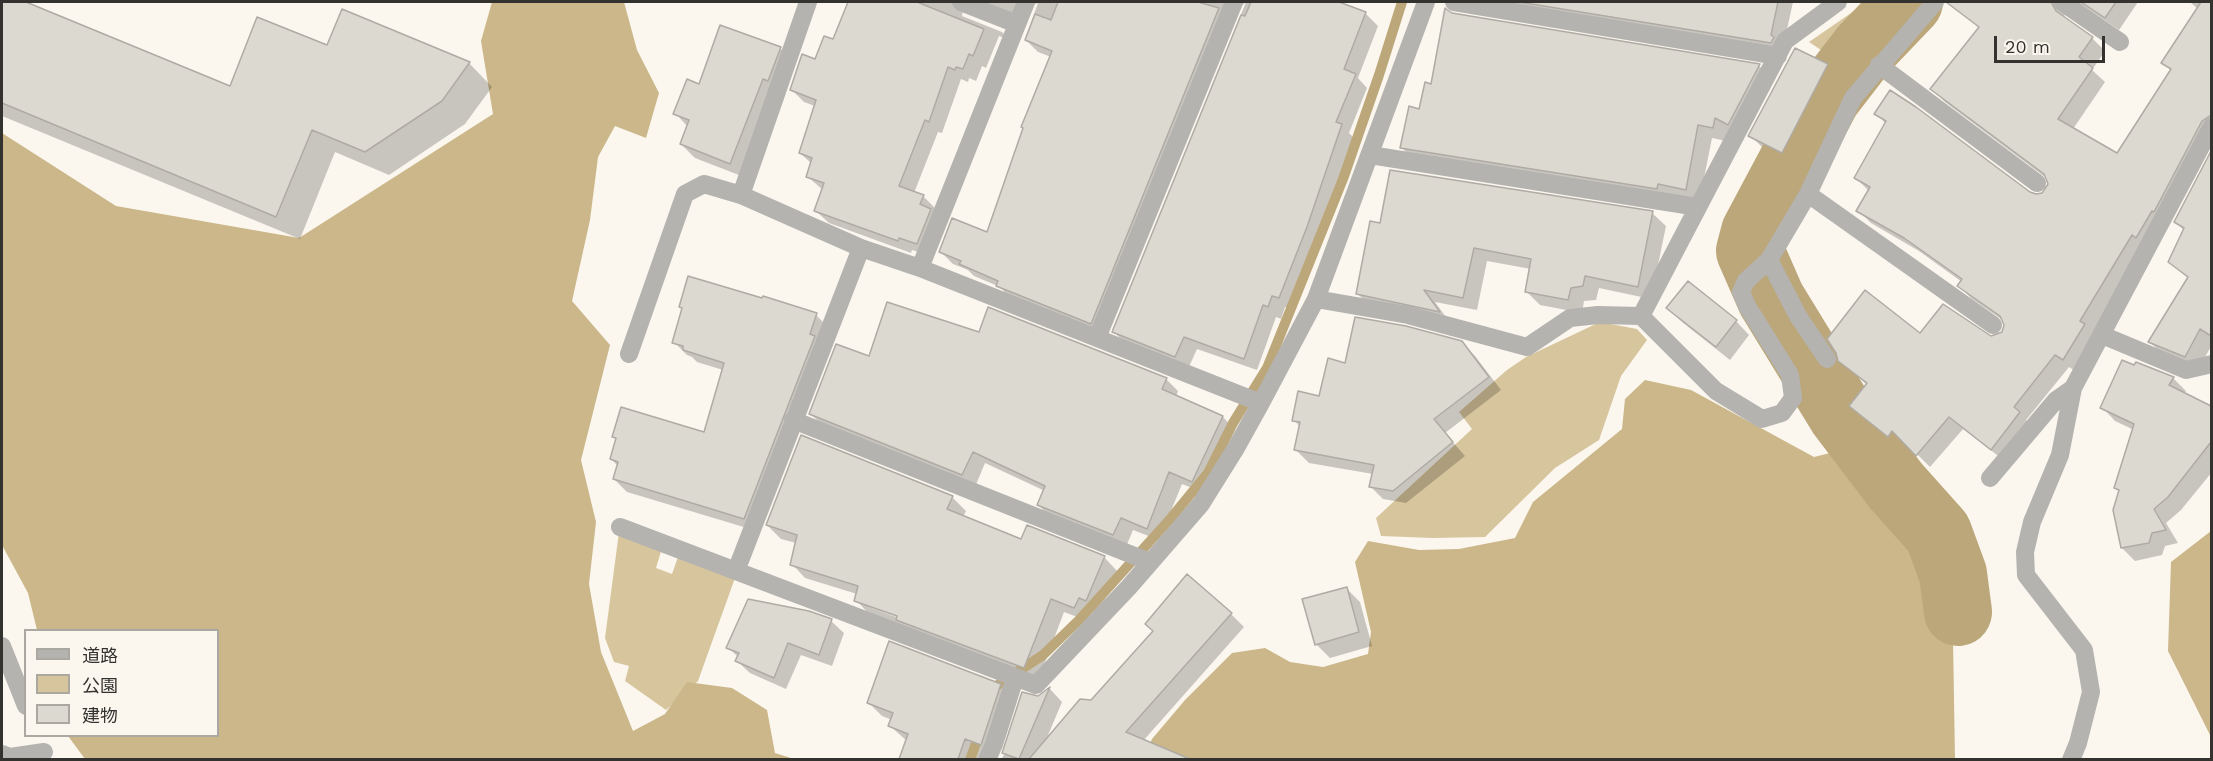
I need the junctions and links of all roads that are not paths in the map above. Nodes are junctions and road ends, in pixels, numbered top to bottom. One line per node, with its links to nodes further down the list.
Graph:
1 (808, 2): 18 (street)
2 (961, 2): 10 (street)
3 (1026, 2): 10 (street)
4 (1234, 2): 27 (street)
5 (1426, 2): 15 (street)
6 (1454, 2): 12 (street)
7 (1838, 2): 12 (street)
8 (1935, 2): 13 (street)
9 (2062, 2): 11 (street)
10 (1017, 24): 22 (street)
11 (2120, 42)
12 (1778, 56): 19 (street)
13 (1879, 65): 16 (street); 17 (street)
14 (2211, 126): 26 (street)
15 (1370, 155): 19 (street); 23 (street)
16 (2037, 183)
17 (1808, 194): 21 (street); 25 (street)
18 (741, 195): 20 (street); 28 (street)
19 (1698, 207): 24 (street)
20 (861, 248): 22 (street); 33 (street)
21 (1767, 263): 24 (street); 29 (street)
22 (920, 268): 27 (street)
23 (1316, 299): 24 (street); 32 (street)
24 (1641, 316)
25 (1993, 325)
26 (2102, 335): 30 (street); 31 (street)
27 (1097, 338): 32 (street)
28 (629, 354)
29 (1827, 359)
30 (2211, 364)
31 (2073, 388): 34 (street); 44 (street)
32 (1261, 403): 36 (street)
33 (793, 420): 36 (street); 37 (street)
34 (1990, 478)
35 (620, 527): 37 (street)
36 (1150, 562): 39 (street)
37 (736, 571): 39 (street)
38 (2, 646): 40 (street)
39 (1015, 678): 43 (street)
40 (24, 701)
41 (45, 749): 42 (street)
42 (2, 754)
43 (993, 757)
44 (2071, 759)

